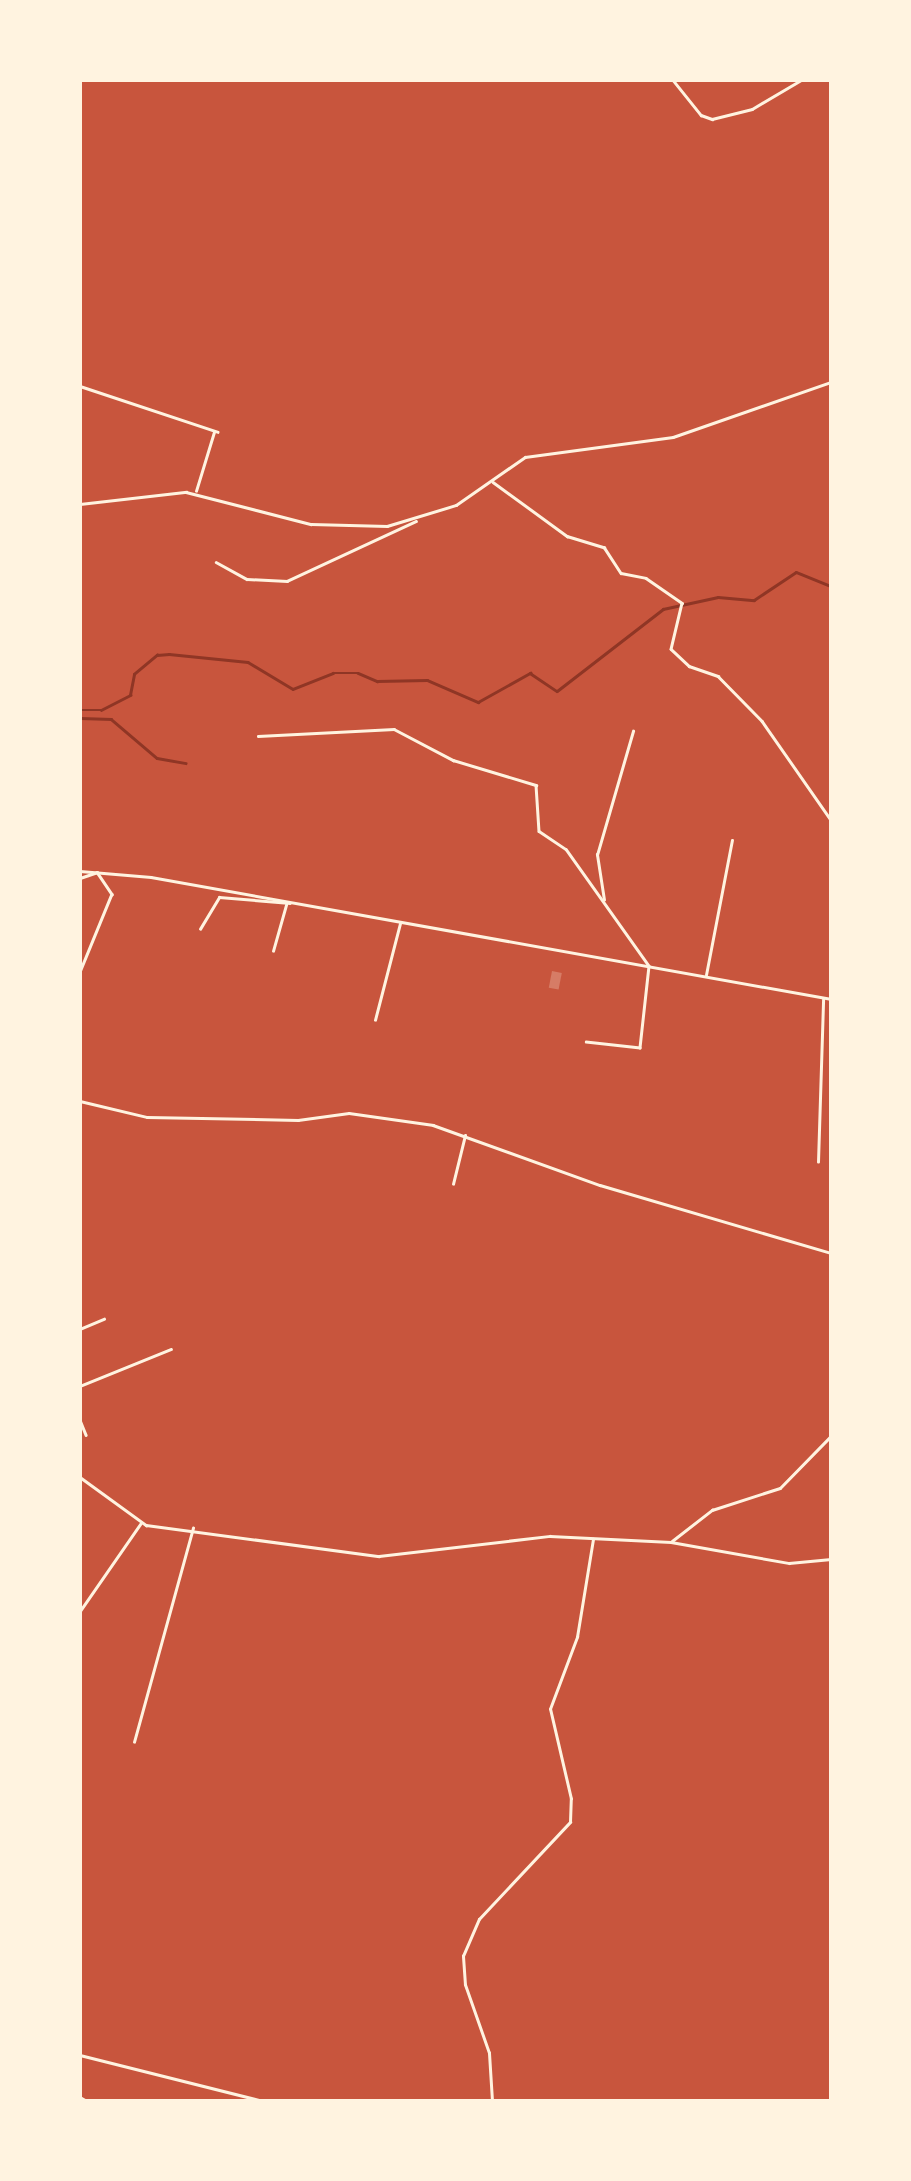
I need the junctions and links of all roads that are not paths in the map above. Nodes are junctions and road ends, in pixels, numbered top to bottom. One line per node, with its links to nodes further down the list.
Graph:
1 (673, 80): 2 (street)
2 (801, 80)
3 (831, 382): 5 (street)
4 (80, 386): 6 (street)
5 (492, 481): 8 (street); 12 (street)
6 (195, 493): 7 (street); 8 (street)
7 (80, 504)
8 (421, 518): 9 (street)
9 (216, 562)
10 (633, 732): 17 (street)
11 (258, 736): 17 (street)
12 (831, 820)
13 (732, 840): 25 (street)
14 (80, 871): 15 (street)
15 (97, 872): 16 (street); 18 (street); 24 (street)
16 (80, 878)
17 (604, 901): 23 (street)
18 (292, 902): 19 (street); 20 (street)
19 (286, 904): 21 (street); 22 (street)
20 (400, 922): 23 (street); 28 (street)
21 (200, 929)
22 (273, 952)
23 (649, 966): 25 (street); 29 (street)
24 (80, 972)
25 (706, 976): 26 (street)
26 (823, 997): 27 (street); 32 (street)
27 (831, 999)
28 (375, 1020)
29 (586, 1042)
30 (80, 1101): 31 (street)
31 (465, 1134): 33 (street); 34 (street)
32 (818, 1162)
33 (452, 1184)
34 (831, 1252)
35 (104, 1319): 36 (street)
36 (80, 1329)
37 (171, 1348): 38 (street)
38 (80, 1386)
39 (80, 1420): 40 (street)
40 (86, 1435)
41 (831, 1436): 46 (street)
42 (80, 1477): 43 (street)
43 (141, 1524): 44 (street); 48 (street)
44 (193, 1528): 45 (street); 49 (street)
45 (594, 1538): 46 (street); 54 (street)
46 (671, 1542): 47 (street)
47 (831, 1559)
48 (80, 1612)
49 (134, 1742)
50 (80, 2056): 53 (street)
51 (80, 2096): 52 (street)
52 (87, 2101)
53 (263, 2101)
54 (492, 2101)

